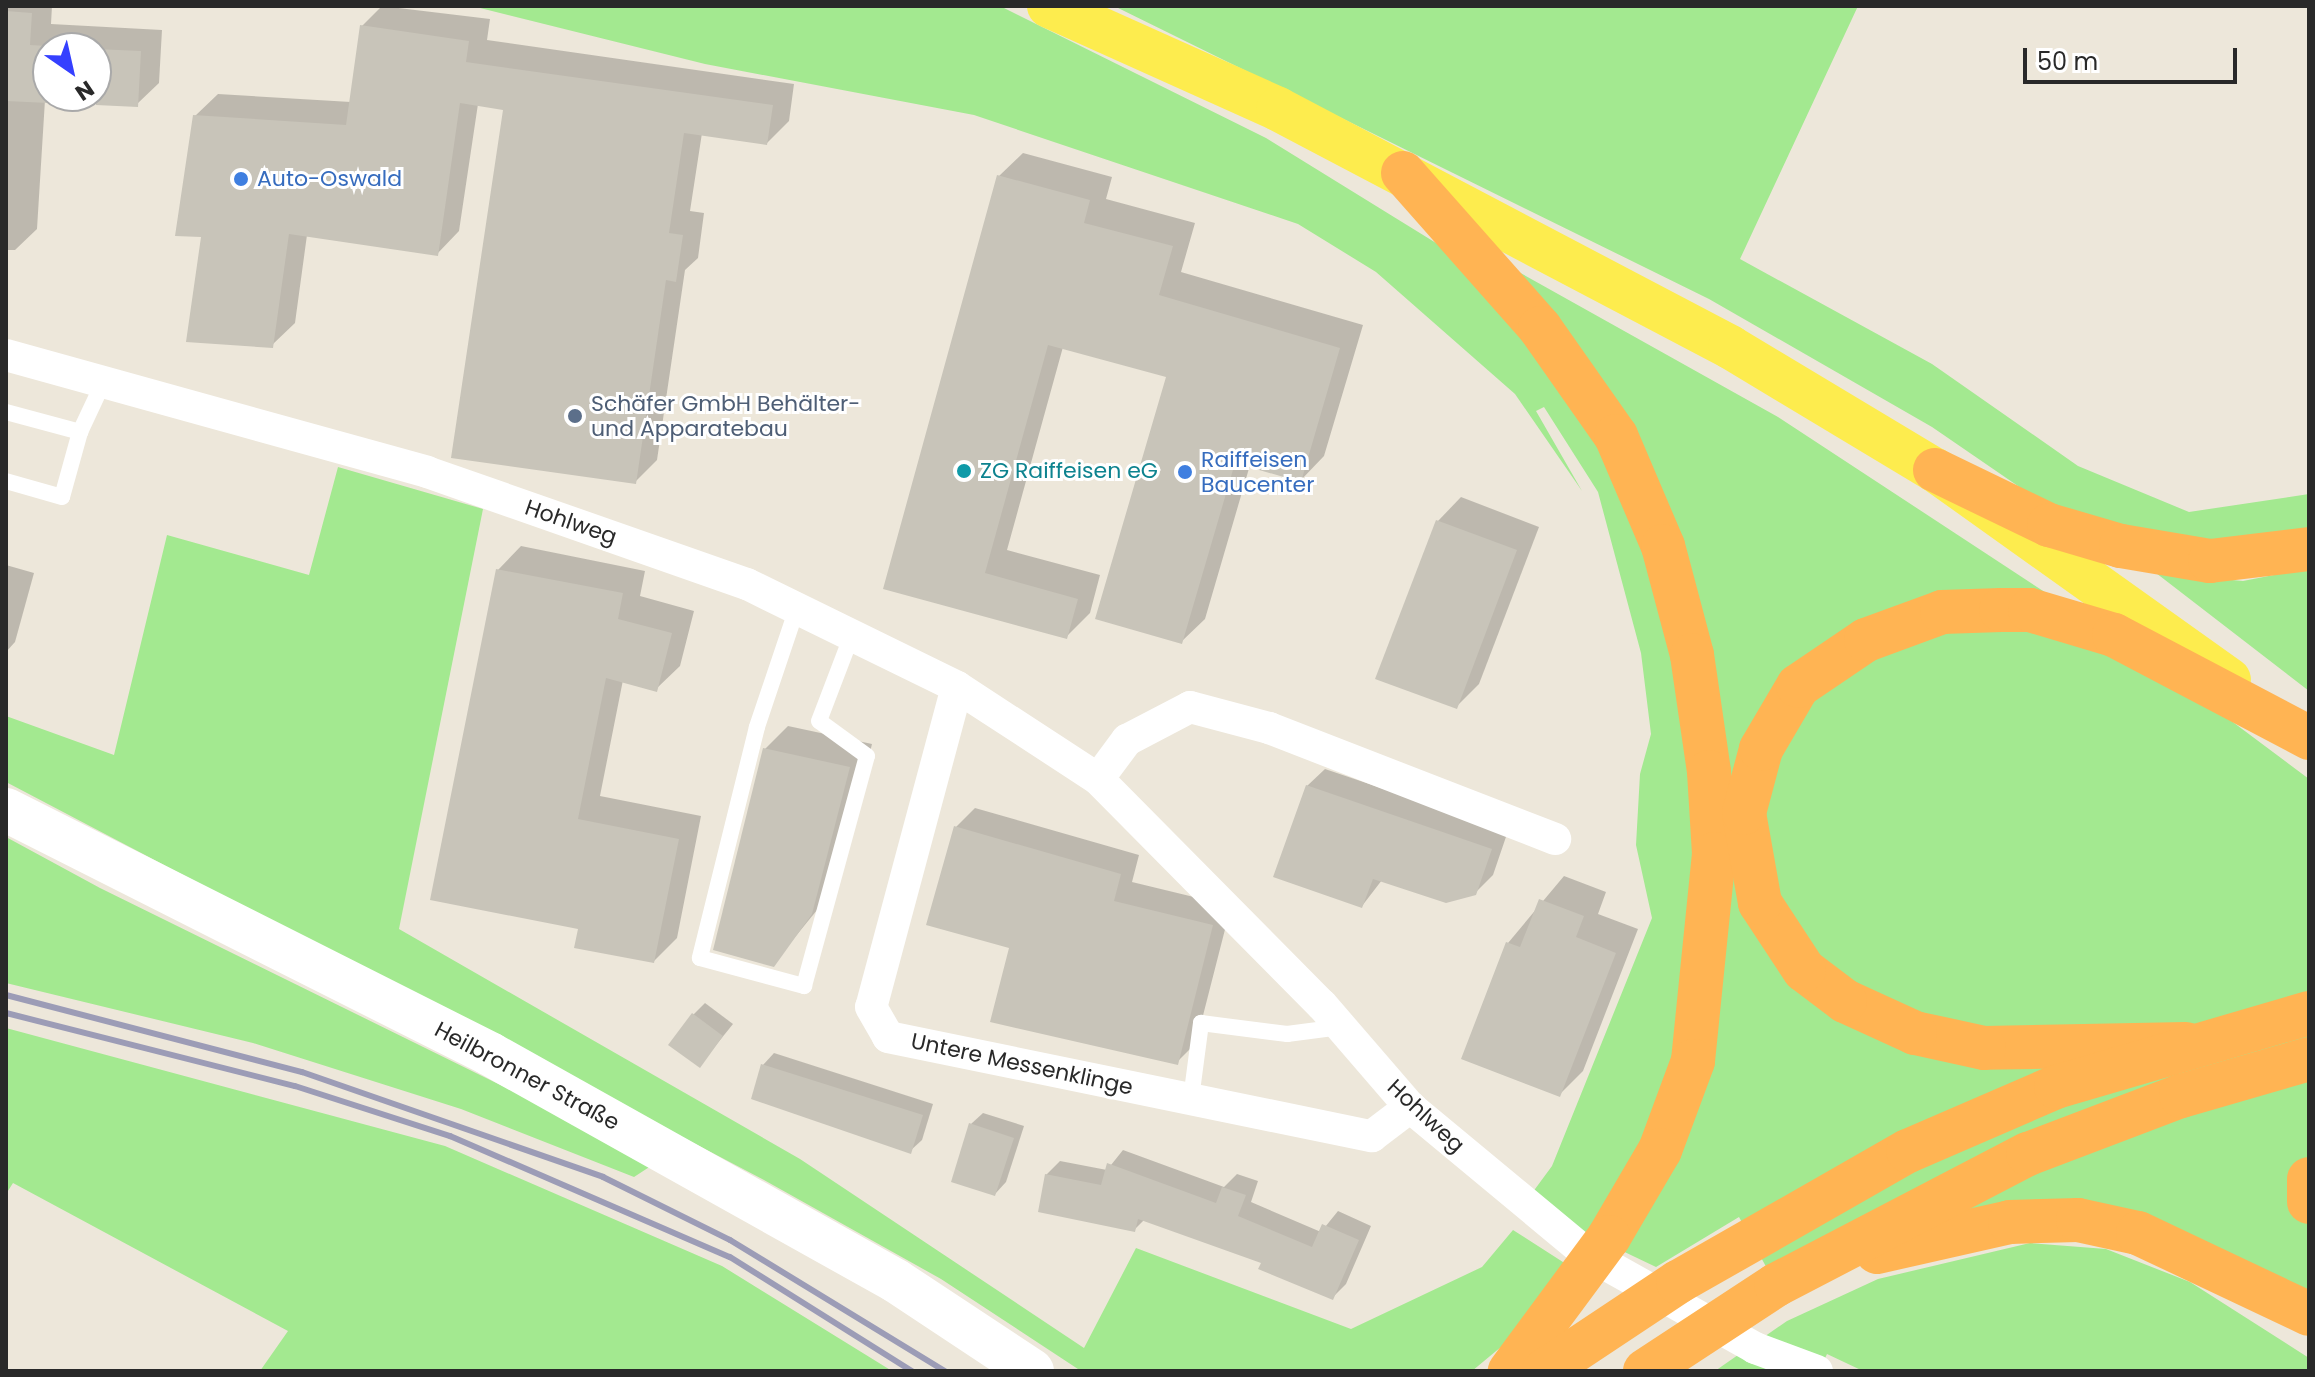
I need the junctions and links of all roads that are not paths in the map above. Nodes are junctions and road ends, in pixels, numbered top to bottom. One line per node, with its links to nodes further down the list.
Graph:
1 (1049, 6): 2 (main road)
2 (1403, 173): 7 (main road); 28 (highway)
3 (6, 355): 4 (street, Hohlweg)
4 (103, 383): 6 (lane); 10 (street, Hohlweg)
5 (6, 412): 6 (lane)
6 (80, 432): 8 (lane)
7 (1935, 470): 9 (highway); 13 (main road)
8 (6, 481)
9 (2309, 549)
10 (797, 608): 11 (street, Hohlweg); 11 (lane)
11 (853, 632): 12 (street, Hohlweg)
12 (957, 687): 14 (street, Hohlweg); 21 (street, Untere Messenklinge)
13 (2309, 738): 19 (highway)
14 (1098, 779): 16 (street); 18 (street, Hohlweg)
15 (6, 810): 27 (street, Heilbronner Straße)
16 (1555, 839)
17 (2309, 1013): 19 (highway)
18 (1341, 1027): 21 (lane); 22 (street, Hohlweg)
19 (2186, 1044): 29 (highway)
20 (2309, 1059): 25 (highway)
21 (1191, 1099): 22 (street, Untere Messenklinge)
22 (1410, 1107): 31 (street, Hohlweg)
23 (2309, 1179): 24 (highway)
24 (2309, 1202)
25 (1776, 1285): 26 (highway); 30 (highway)
26 (2309, 1314)
27 (1032, 1371)
28 (1510, 1371)
29 (1544, 1371)
30 (1645, 1371)
31 (1817, 1371)

